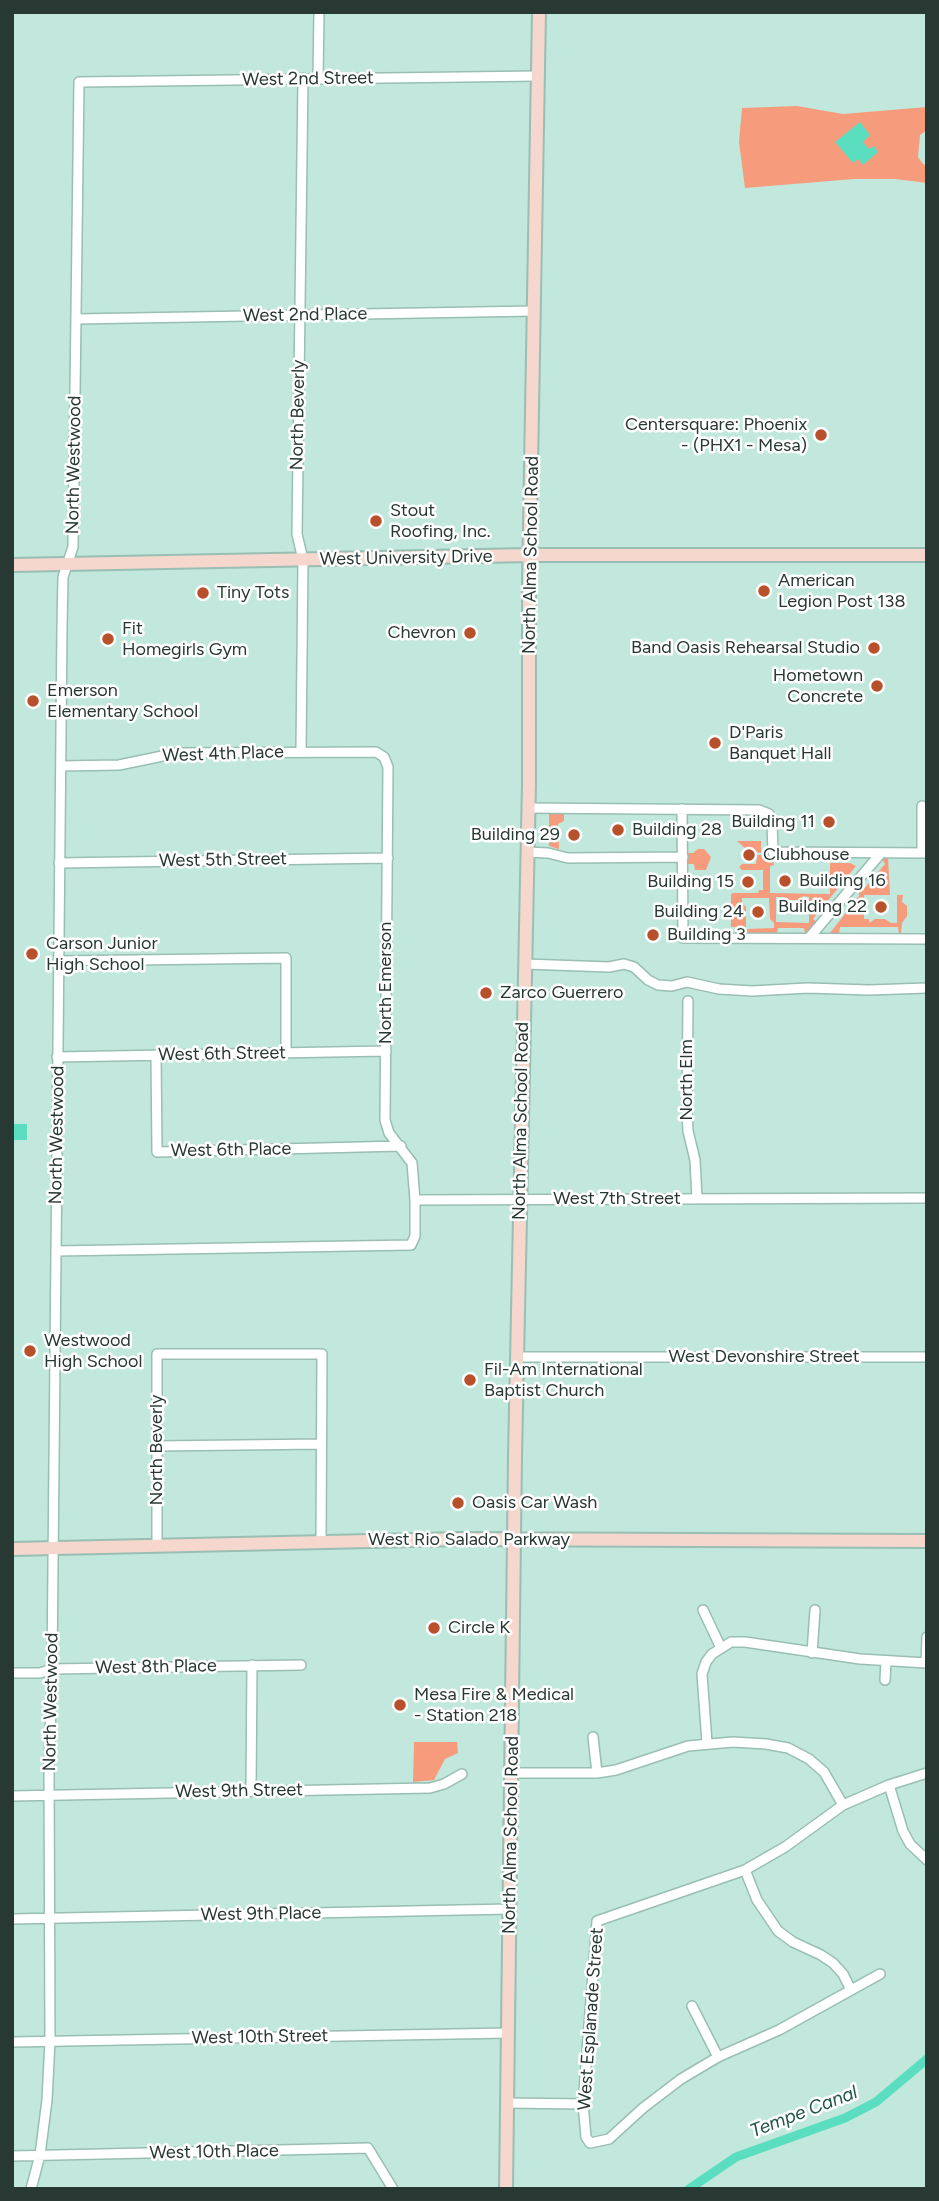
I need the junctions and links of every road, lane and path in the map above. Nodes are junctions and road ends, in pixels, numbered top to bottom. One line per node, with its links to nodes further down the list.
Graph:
1 (319, 12): 5 (street)
2 (539, 12): 3 (main road, North Alma School Road)
3 (538, 76): 5 (street, West 2nd Street); 7 (main road, North Alma School Road)
4 (303, 78): 5 (street, West 2nd Street); 6 (street, West 2nd Street); 8 (street, North Beverly)
5 (318, 78)
6 (79, 82): 9 (street, North Westwood)
7 (534, 311): 8 (street, West 2nd Place); 10 (main road, North Alma School Road)
8 (299, 316): 9 (street, West 2nd Place); 12 (street, North Beverly)
9 (76, 320): 13 (street, North Westwood)
10 (530, 555): 11 (main road, West University Drive); 12 (main road, West University Drive); 19 (main road, North Alma School Road)
11 (927, 555)
12 (303, 560): 13 (main road, West University Drive); 15 (street, North Beverly)
13 (67, 564): 14 (main road, West University Drive); 17 (street, North Westwood)
14 (12, 565)
15 (301, 751): 16 (street, West 4th Place); 17 (street, West 4th Place)
16 (384, 757): 25 (street, North Emerson)
17 (61, 766): 26 (street, North Westwood)
18 (922, 806): 23 (street)
19 (528, 808): 20 (street); 21 (main road, North Alma School Road)
20 (682, 809): 22 (street); 24 (street)
21 (527, 852): 24 (street); 30 (main road, North Alma School Road)
22 (881, 853): 23 (street); 27 (street)
23 (924, 853)
24 (682, 857): 27 (street)
25 (387, 858): 26 (street, West 5th Street); 33 (street, North Emerson)
26 (59, 863): 29 (street, North Westwood)
27 (809, 938): 28 (street)
28 (927, 939)
29 (58, 961): 34 (street); 36 (street, North Westwood)
30 (524, 964): 31 (street); 39 (main road, North Alma School Road)
31 (927, 988)
32 (688, 1001): 40 (street, North Elm)
33 (386, 1051): 34 (street, West 6th Street); 37 (street, North Emerson)
34 (286, 1053): 35 (street, West 6th Street)
35 (156, 1055): 36 (street, West 6th Street); 37 (street, West 6th Place)
36 (57, 1057): 42 (street, North Westwood)
37 (401, 1146): 41 (street, North Emerson)
38 (927, 1198): 40 (street, West 7th Street)
39 (519, 1199): 40 (street, West 7th Street); 41 (street, West 7th Street); 43 (main road, North Alma School Road)
40 (697, 1199)
41 (415, 1200): 42 (street)
42 (55, 1251): 51 (street, North Westwood)
43 (517, 1357): 44 (street, West Devonshire Street); 47 (main road, North Alma School Road)
44 (927, 1357)
45 (321, 1444): 46 (street); 46 (street, North Beverly); 49 (street)
46 (157, 1446): 50 (street, North Beverly)
47 (514, 1539): 48 (main road, West Rio Salado Parkway); 49 (main road, West Rio Salado Parkway); 67 (main road, North Alma School Road)
48 (927, 1541)
49 (321, 1542): 50 (main road, West Rio Salado Parkway)
50 (157, 1545): 51 (main road, West Rio Salado Parkway)
51 (53, 1548): 52 (main road, West Rio Salado Parkway); 62 (street, North Westwood)
52 (12, 1549)
53 (703, 1610): 56 (street)
54 (816, 1610): 57 (street)
55 (927, 1637): 59 (street)
56 (721, 1648): 57 (street); 66 (street)
57 (812, 1653): 58 (street)
58 (886, 1661): 59 (street); 64 (street)
59 (926, 1663)
60 (252, 1665): 61 (street, West 8th Place); 62 (street, West 8th Place); 72 (street)
61 (301, 1665)
62 (52, 1669): 63 (street, West 8th Place); 73 (street, North Westwood)
63 (12, 1673)
64 (885, 1680)
65 (593, 1737): 68 (street)
66 (707, 1743): 68 (street); 75 (street)
67 (512, 1773): 68 (street); 78 (main road, North Alma School Road)
68 (597, 1773)
69 (927, 1773): 71 (street, West Esplanade Street)
70 (462, 1774): 72 (street, West 9th Street)
71 (889, 1786): 75 (street, West Esplanade Street); 76 (street)
72 (251, 1790): 73 (street, West 9th Street)
73 (49, 1795): 74 (street, West 9th Street); 79 (street, North Westwood)
74 (12, 1796)
75 (843, 1805): 77 (street, West Esplanade Street)
76 (927, 1860)
77 (745, 1870): 82 (street); 89 (street, West Esplanade Street)
78 (510, 1909): 79 (street, West 9th Place); 84 (main road, North Alma School Road)
79 (50, 1918): 80 (street, West 9th Place); 85 (street, North Westwood)
80 (12, 1919)
81 (880, 1974): 82 (street)
82 (851, 1990): 87 (street)
83 (692, 2006): 87 (street)
84 (508, 2034): 85 (street, West 10th Street); 88 (main road, North Alma School Road)
85 (50, 2041): 86 (street, West 10th Street); 90 (street, North Westwood)
86 (12, 2042)
87 (718, 2057): 89 (street, West Esplanade Street)
88 (507, 2103): 89 (street); 94 (main road, North Alma School Road)
89 (583, 2104)
90 (40, 2155): 91 (street, West 10th Place); 92 (street, North Westwood); 93 (street, West 10th Place)
91 (12, 2156)
92 (31, 2189)
93 (393, 2189)
94 (506, 2189)

